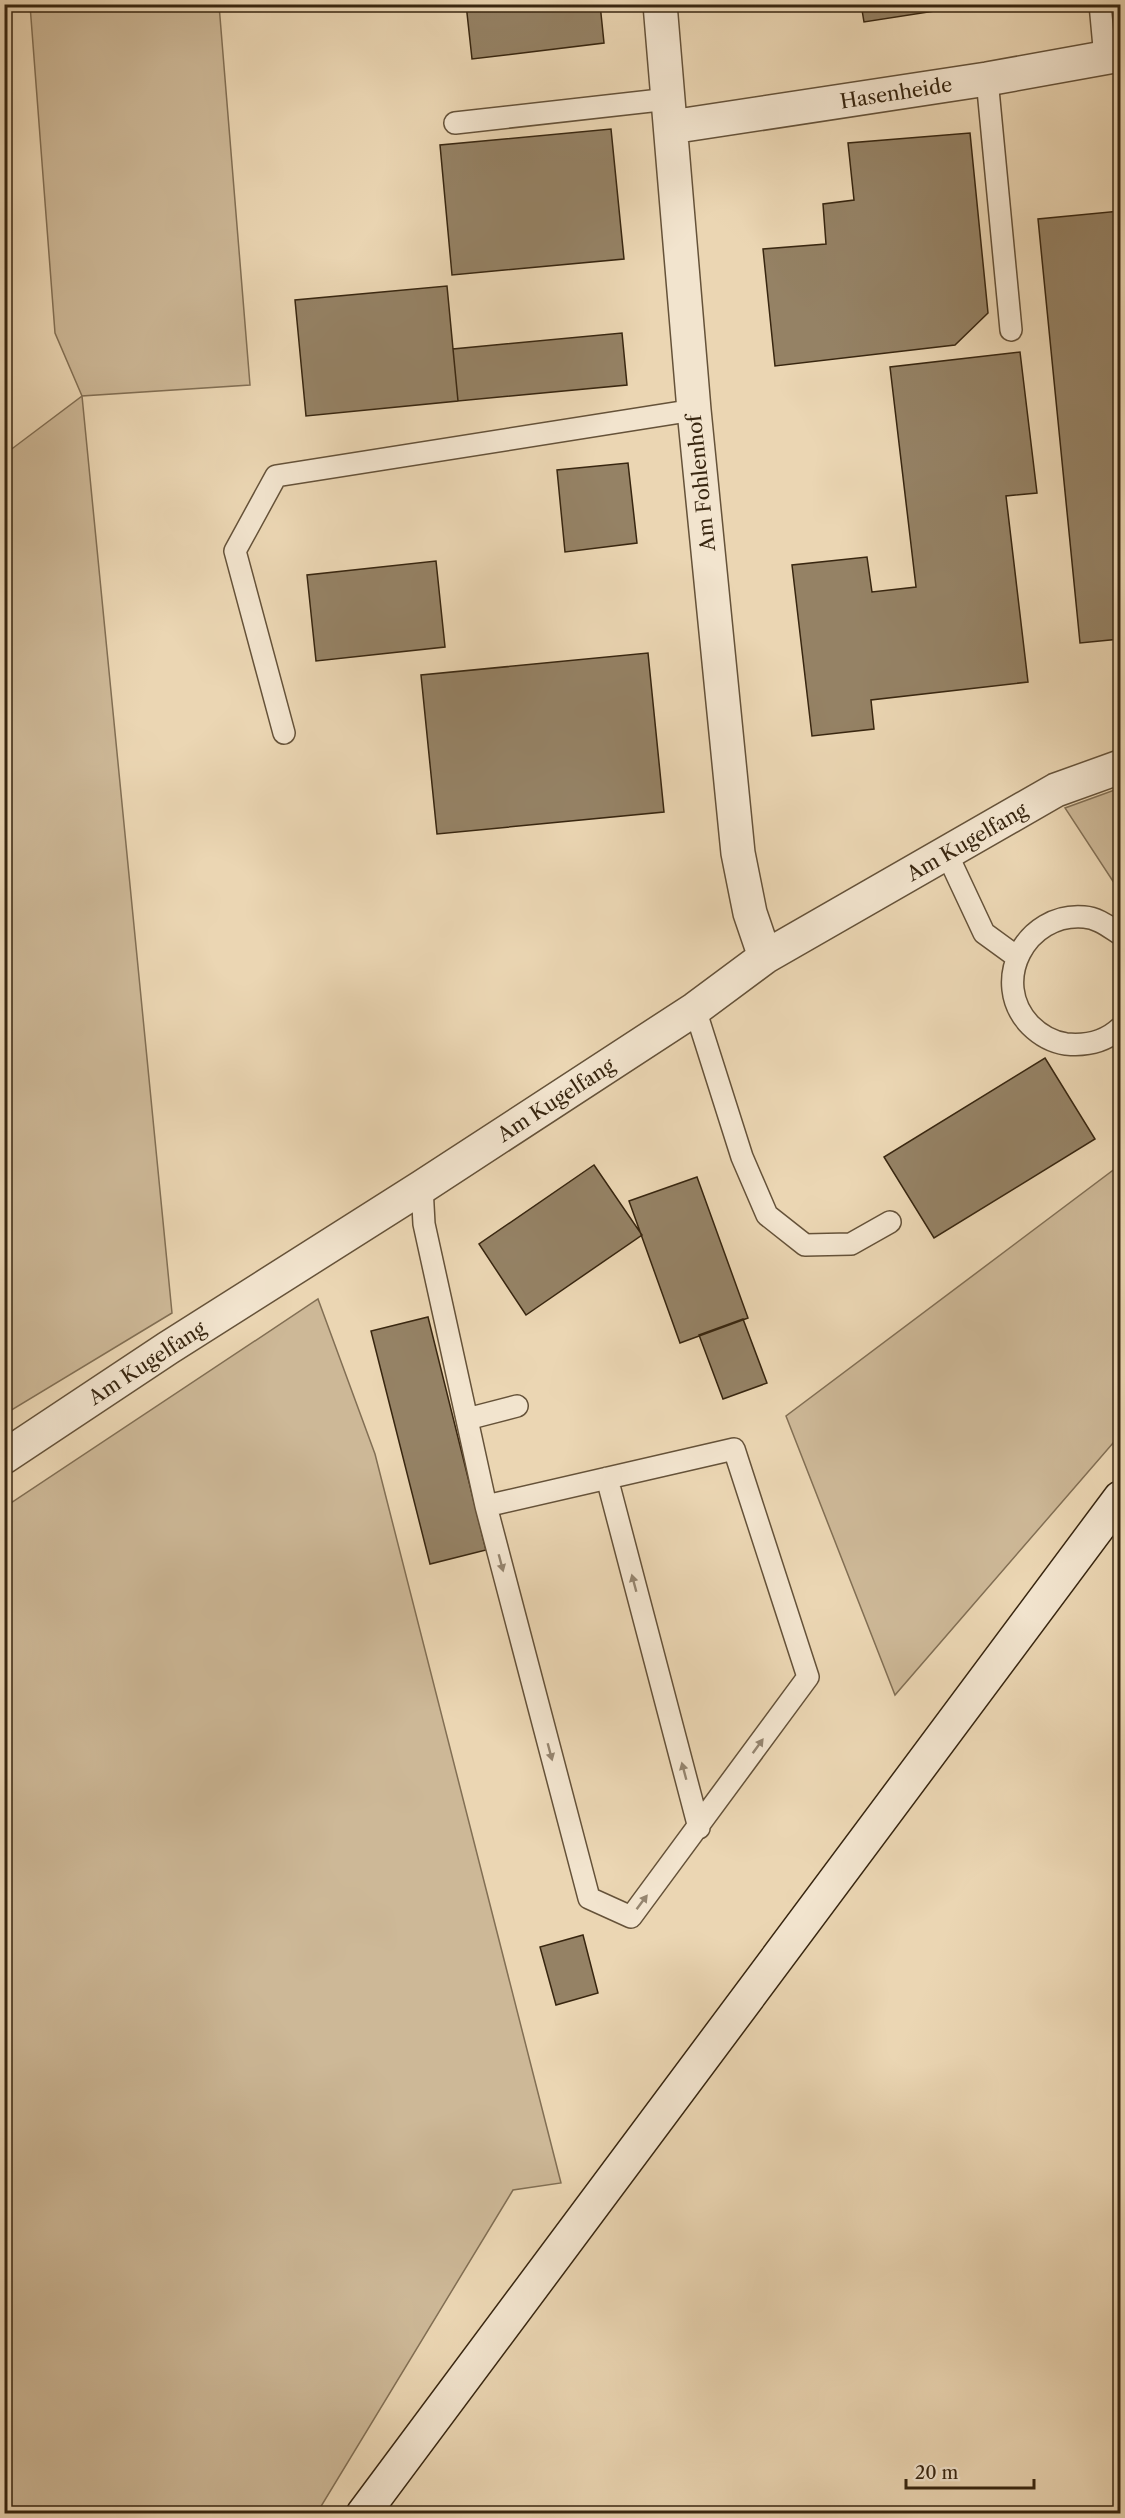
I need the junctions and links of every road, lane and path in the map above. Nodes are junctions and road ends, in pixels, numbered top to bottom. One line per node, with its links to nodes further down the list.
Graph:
1 (660, 4): 5 (street, Am Fohlenhof)
2 (1100, 4): 3 (lane)
3 (1113, 56): 4 (street, Hasenheide)
4 (987, 79): 5 (street, Hasenheide); 7 (lane)
5 (670, 113): 6 (lane); 8 (street, Am Fohlenhof)
6 (455, 123)
7 (1011, 330)
8 (694, 410): 9 (lane); 13 (street, Am Fohlenhof)
9 (284, 733)
10 (1120, 767): 11 (street, Am Kugelfang)
11 (947, 854): 13 (street, Am Kugelfang); 14 (lane)
12 (1120, 934): 14 (lane)
13 (765, 957): 15 (street, Am Kugelfang)
14 (1017, 957): 16 (lane)
15 (695, 1009): 17 (street, Am Kugelfang); 18 (lane)
16 (1120, 1028)
17 (422, 1187): 20 (lane); 21 (street, Am Kugelfang)
18 (890, 1222)
19 (517, 1406): 20 (lane)
20 (466, 1419): 24 (lane)
21 (4, 1457)
22 (607, 1478): 24 (lane); 25 (lane, one-way to 22); 25 (lane, one-way to 22)
23 (1120, 1498): 26 (street)
24 (486, 1506): 25 (lane, one-way to 25)
25 (699, 1828)
26 (363, 2514)

